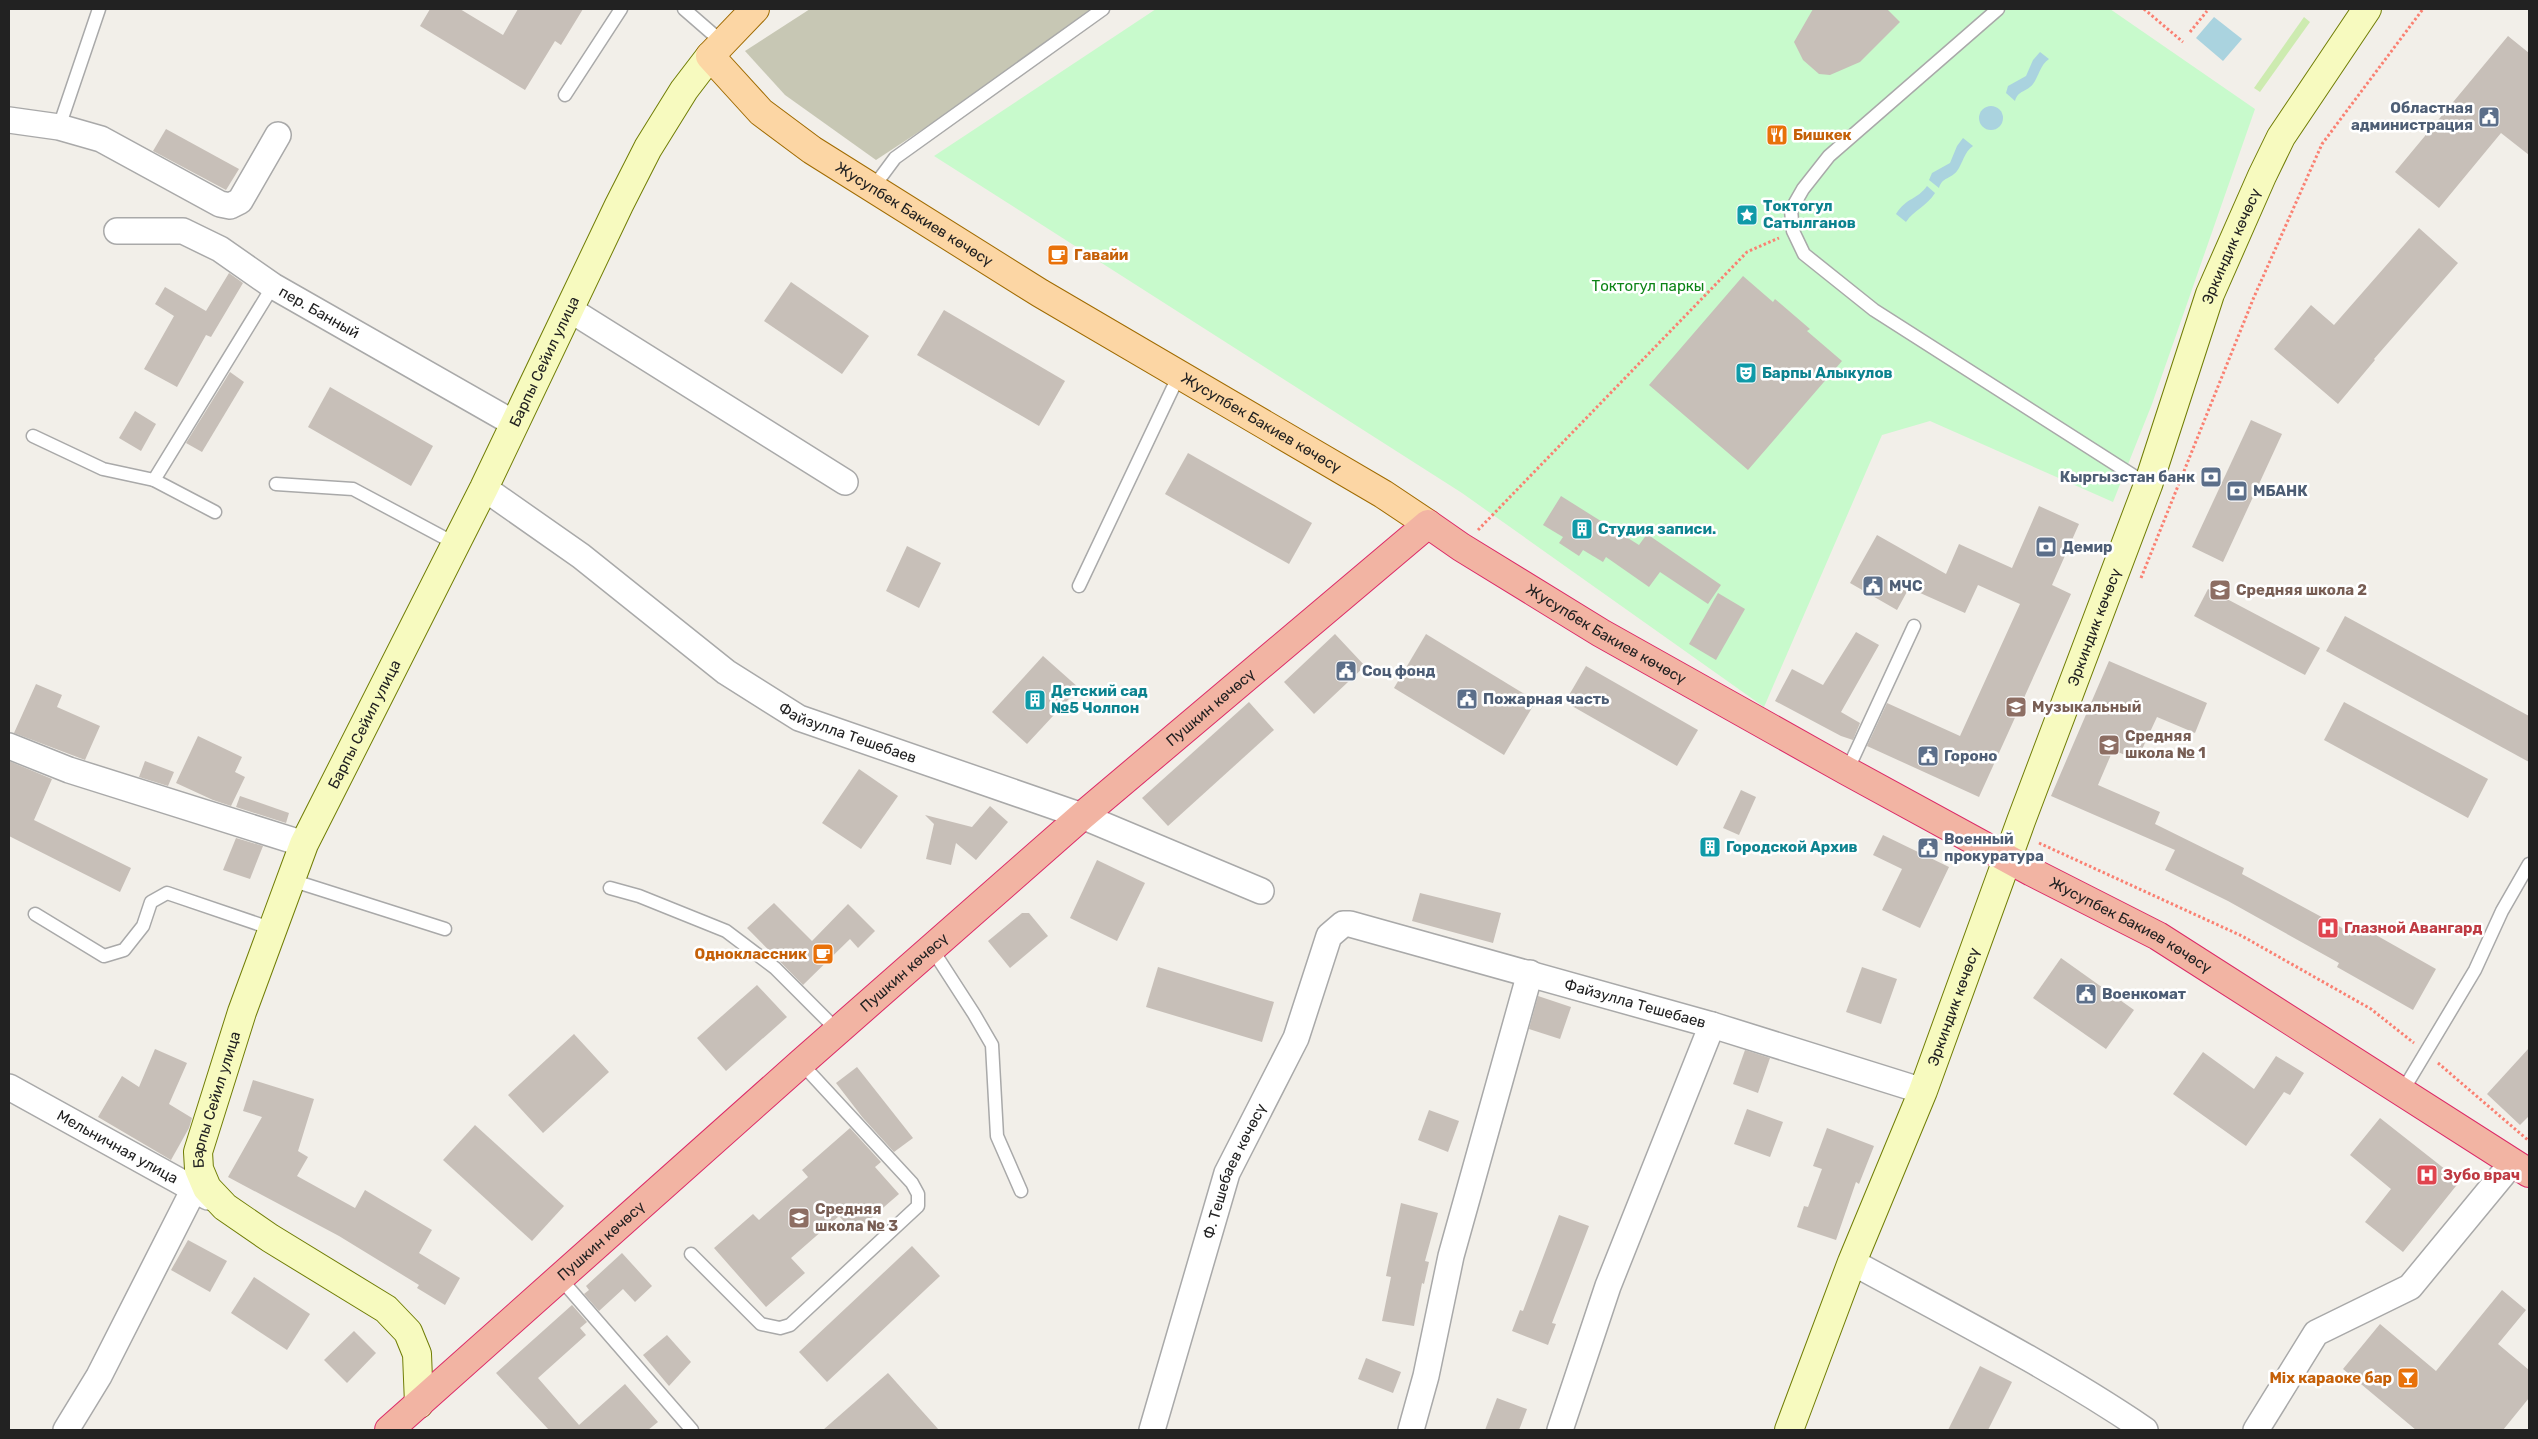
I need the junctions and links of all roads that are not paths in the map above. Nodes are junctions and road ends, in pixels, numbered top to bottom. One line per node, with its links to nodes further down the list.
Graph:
1 (99, 9): 11 (lane)
2 (621, 9): 9 (lane)
3 (684, 9): 8 (lane)
4 (755, 9): 8 (main road, Барпы Сейил улица)
5 (1103, 9): 13 (lane)
6 (1998, 9): 23 (lane)
7 (2367, 9): 23 (main road, Эркиндик көчөсү)
8 (716, 49): 13 (main road, Жусупбек Бакиев көчөсү); 16 (main road, Барпы Сейил улица)
9 (565, 95)
10 (9, 120): 11 (street)
11 (59, 127): 12 (street)
12 (278, 135)
13 (872, 188): 17 (main road, Жусупбек Бакиев көчөсү)
14 (117, 231): 15 (street, пер. Банный)
15 (274, 286): 18 (street, пер. Банный); 20 (lane)
16 (569, 309): 18 (main road, Барпы Сейил улица); 21 (street)
17 (1178, 375): 26 (main road, Жусупбек Бакиев көчөсү); 28 (lane)
18 (515, 424): 24 (main road, Барпы Сейил улица)
19 (33, 436): 20 (lane)
20 (154, 480): 25 (lane)
21 (845, 482)
22 (276, 484): 27 (lane)
23 (2148, 485): 34 (main road, Эркиндик көчөсү)
24 (484, 488): 27 (main road, Барпы Сейил улица); 32 (street, Файзулла Тешебаев)
25 (216, 512)
26 (1428, 524): 31 (highway, Жусупбек Бакиев көчөсү); 32 (highway, Пушкин көчөсү)
27 (456, 544): 33 (main road, Барпы Сейил улица)
28 (1079, 586)
29 (1914, 626): 31 (lane)
30 (9, 746): 33 (street)
31 (1847, 771): 34 (highway, Жусупбек Бакиев көчөсү)
32 (1082, 816): 38 (street, Файзулла Тешебаев); 43 (highway, Пушкин көчөсү)
33 (304, 844): 36 (main road, Барпы Сейил улица)
34 (2008, 859): 49 (main road, Эркиндик көчөсү); 50 (highway, Жусупбек Бакиев көчөсү)
35 (2529, 864): 50 (lane)
36 (291, 880): 41 (main road, Барпы Сейил улица); 42 (lane)
37 (610, 888): 46 (lane)
38 (1260, 891)
39 (34, 914): 41 (lane)
40 (1343, 924): 44 (street, Файзулла Тешебаев); 59 (street, Ф. Тешебаев көчөсү)
41 (273, 929): 54 (main road, Барпы Сейил улица)
42 (445, 929)
43 (932, 949): 46 (highway, Пушкин көчөсү); 53 (lane)
44 (1530, 973): 45 (street, Файзулла Тешебаев); 63 (street)
45 (1712, 1025): 49 (street, Файзулла Тешебаев); 64 (street)
46 (838, 1031): 47 (highway, Пушкин көчөсү)
47 (800, 1062): 55 (lane); 57 (highway, Пушкин көчөсү)
48 (9, 1087): 52 (street, Мельничная улица)
49 (1923, 1091): 56 (main road, Эркиндик көчөсү)
50 (2402, 1092): 51 (highway, Жусупбек Бакиев көчөсү)
51 (2521, 1167): 67 (street)
52 (194, 1190): 54 (street, Мельничная улица); 60 (street)
53 (1021, 1191)
54 (225, 1207): 58 (main road, Барпы Сейил улица)
55 (691, 1254)
56 (1852, 1262): 65 (main road, Эркиндик көчөсү); 66 (street)
57 (559, 1277): 58 (highway, Пушкин көчөсү); 62 (lane)
58 (419, 1404): 61 (highway, Пушкин көчөсү)
59 (1158, 1429)
60 (66, 1430)
61 (389, 1430)
62 (692, 1430)
63 (1411, 1430)
64 (1560, 1430)
65 (1789, 1430)
66 (2145, 1430)
67 (2256, 1430)

